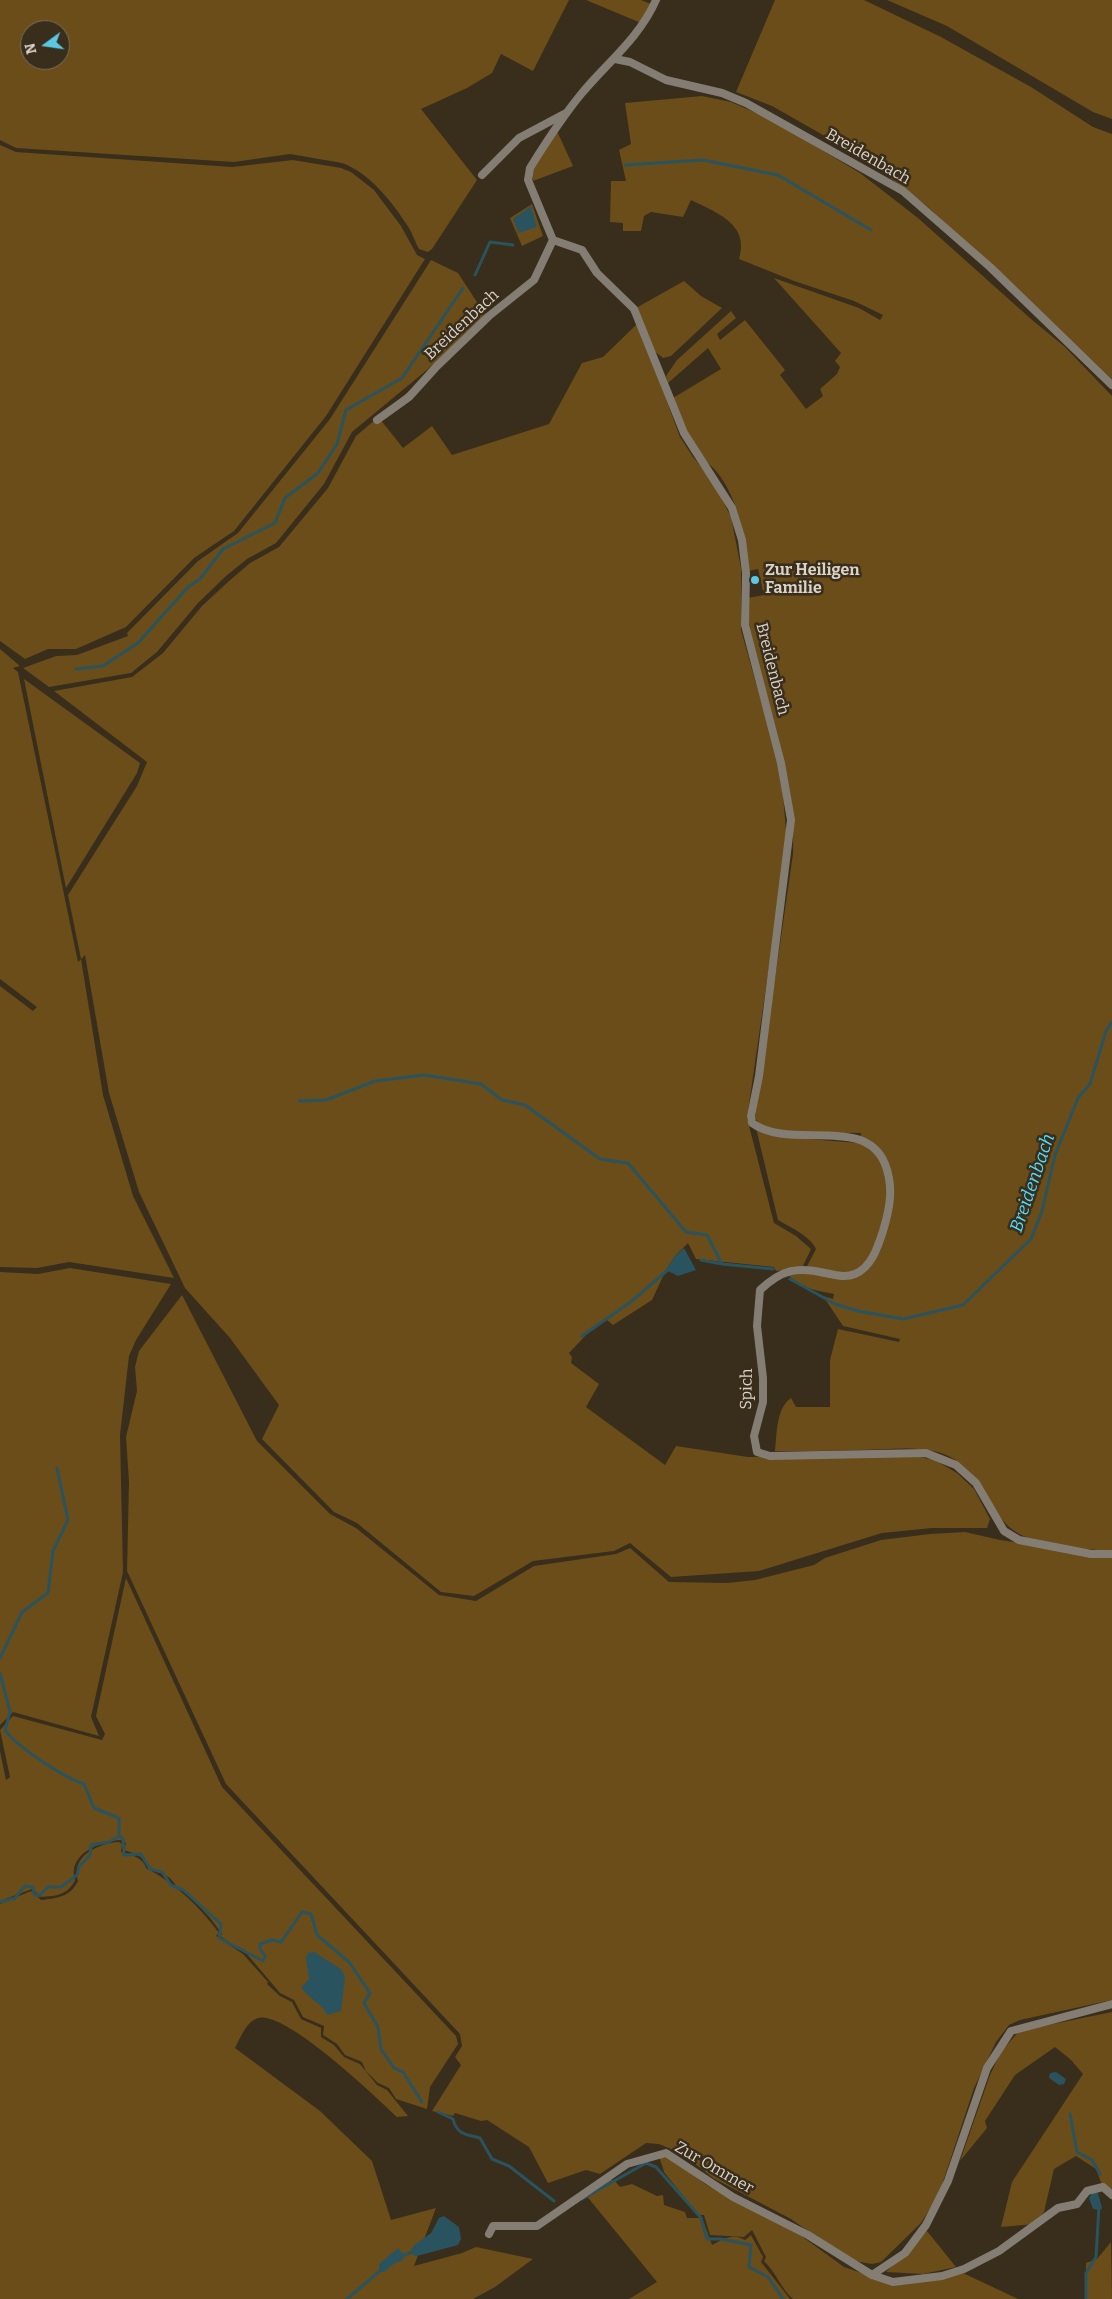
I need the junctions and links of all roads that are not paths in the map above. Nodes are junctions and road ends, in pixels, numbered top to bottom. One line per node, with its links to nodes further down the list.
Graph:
1 (656, 0): 2 (street)
2 (615, 59): 3 (street); 6 (street, Breidenbach)
3 (568, 113): 4 (street); 5 (street)
4 (482, 175)
5 (553, 240): 7 (street, Breidenbach); 8 (street, Breidenbach)
6 (1112, 384)
7 (377, 420)
8 (762, 1130): 9 (street, Spich)
9 (1112, 1554)
10 (1112, 2004): 13 (street)
11 (1112, 2195): 13 (street, Zur Ommer)
12 (489, 2234): 13 (street, Zur Ommer)
13 (872, 2275)

